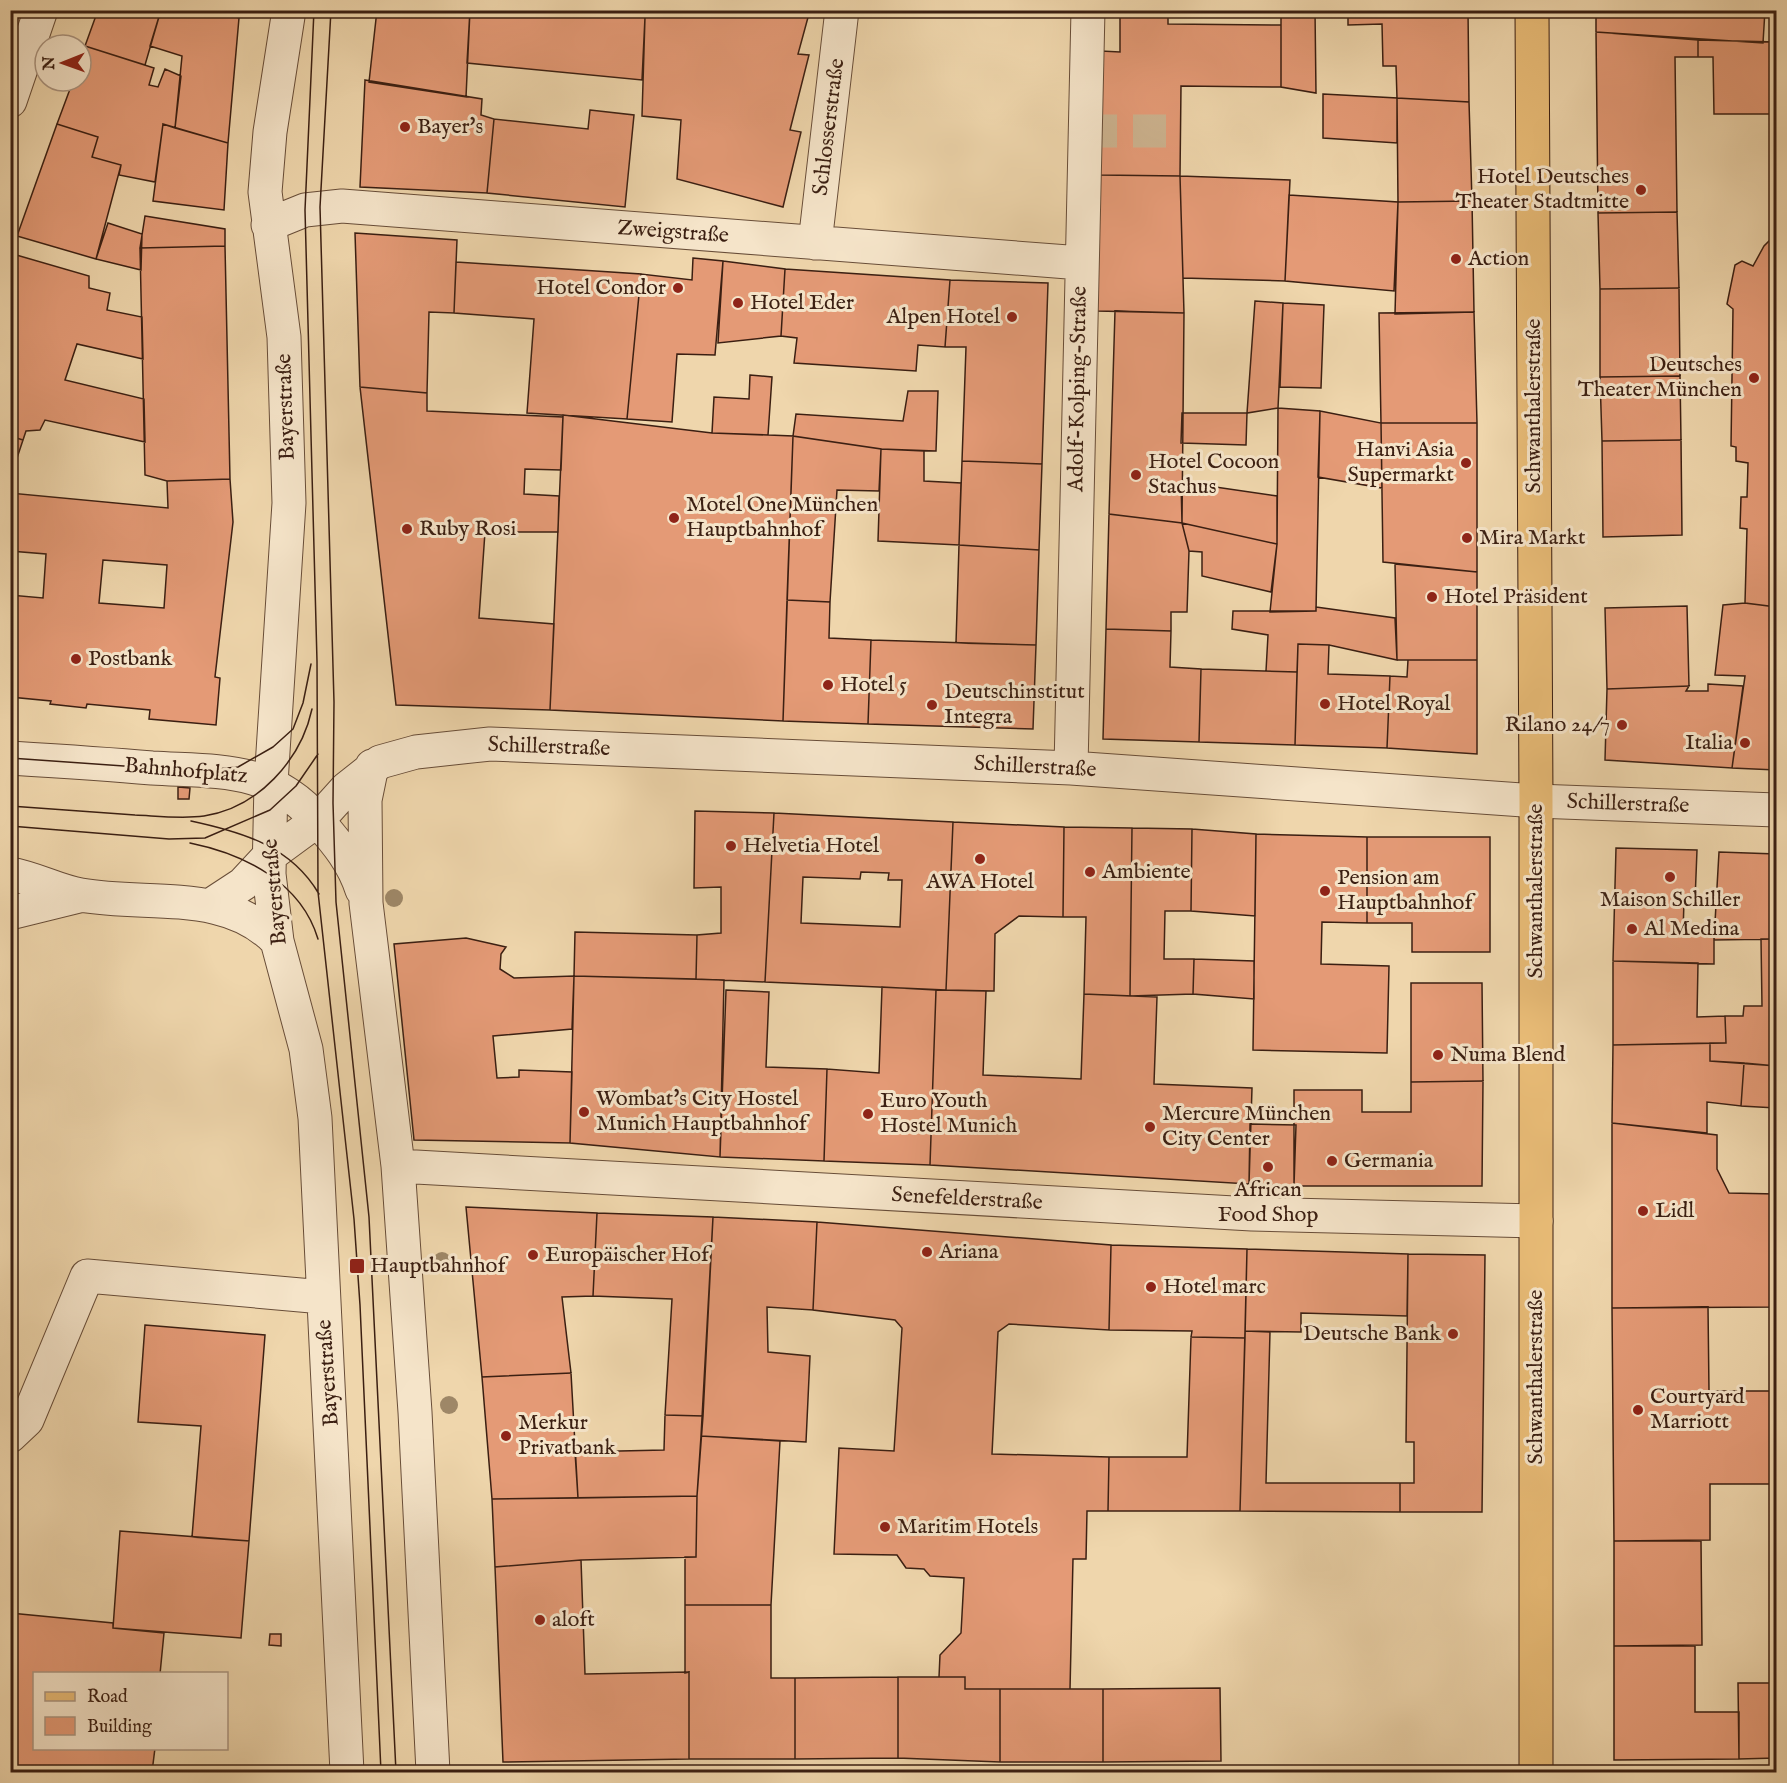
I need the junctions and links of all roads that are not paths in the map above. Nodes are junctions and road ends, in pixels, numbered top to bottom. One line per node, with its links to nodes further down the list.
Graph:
1 (41, 10): 6 (street)
2 (289, 10): 7 (street, Bayerstraße)
3 (842, 10): 8 (street, Schlosserstraße)
4 (1089, 10): 9 (street, Adolf-Kolping-Straße)
5 (1532, 10): 14 (main road, Schwanthalerstraße)
6 (10, 101)
7 (268, 225): 8 (street, Zweigstraße); 13 (street, Bayerstraße)
8 (815, 243): 9 (street, Zweigstraße)
9 (1081, 263): 12 (street, Adolf-Kolping-Straße)
10 (10, 758): 13 (street, Bahnhofplatz)
11 (372, 766): 12 (street, Schillerstraße); 16 (street, Schillerstraße); 20 (street)
12 (1071, 768): 14 (street, Schillerstraße)
13 (271, 783): 16 (street, Bahnhofplatz); 17 (street, Bayerstraße)
14 (1536, 801): 15 (street, Schillerstraße); 25 (main road, Schwanthalerstraße)
15 (1776, 810)
16 (318, 820): 17 (street); 20 (street)
17 (269, 856): 21 (street); 23 (street, Bayerstraße)
18 (10, 874): 19 (street)
19 (81, 895): 21 (street); 22 (street)
20 (366, 903): 24 (street)
21 (211, 905): 23 (street)
22 (10, 913)
23 (278, 942): 26 (street, Bayerstraße)
24 (398, 1166): 25 (street, Senefelderstraße); 29 (street)
25 (1536, 1221): 30 (main road, Schwanthalerstraße)
26 (323, 1297): 27 (street); 28 (street, Bayerstraße)
27 (10, 1436)
28 (346, 1773)
29 (433, 1773)
30 (1536, 1773)

